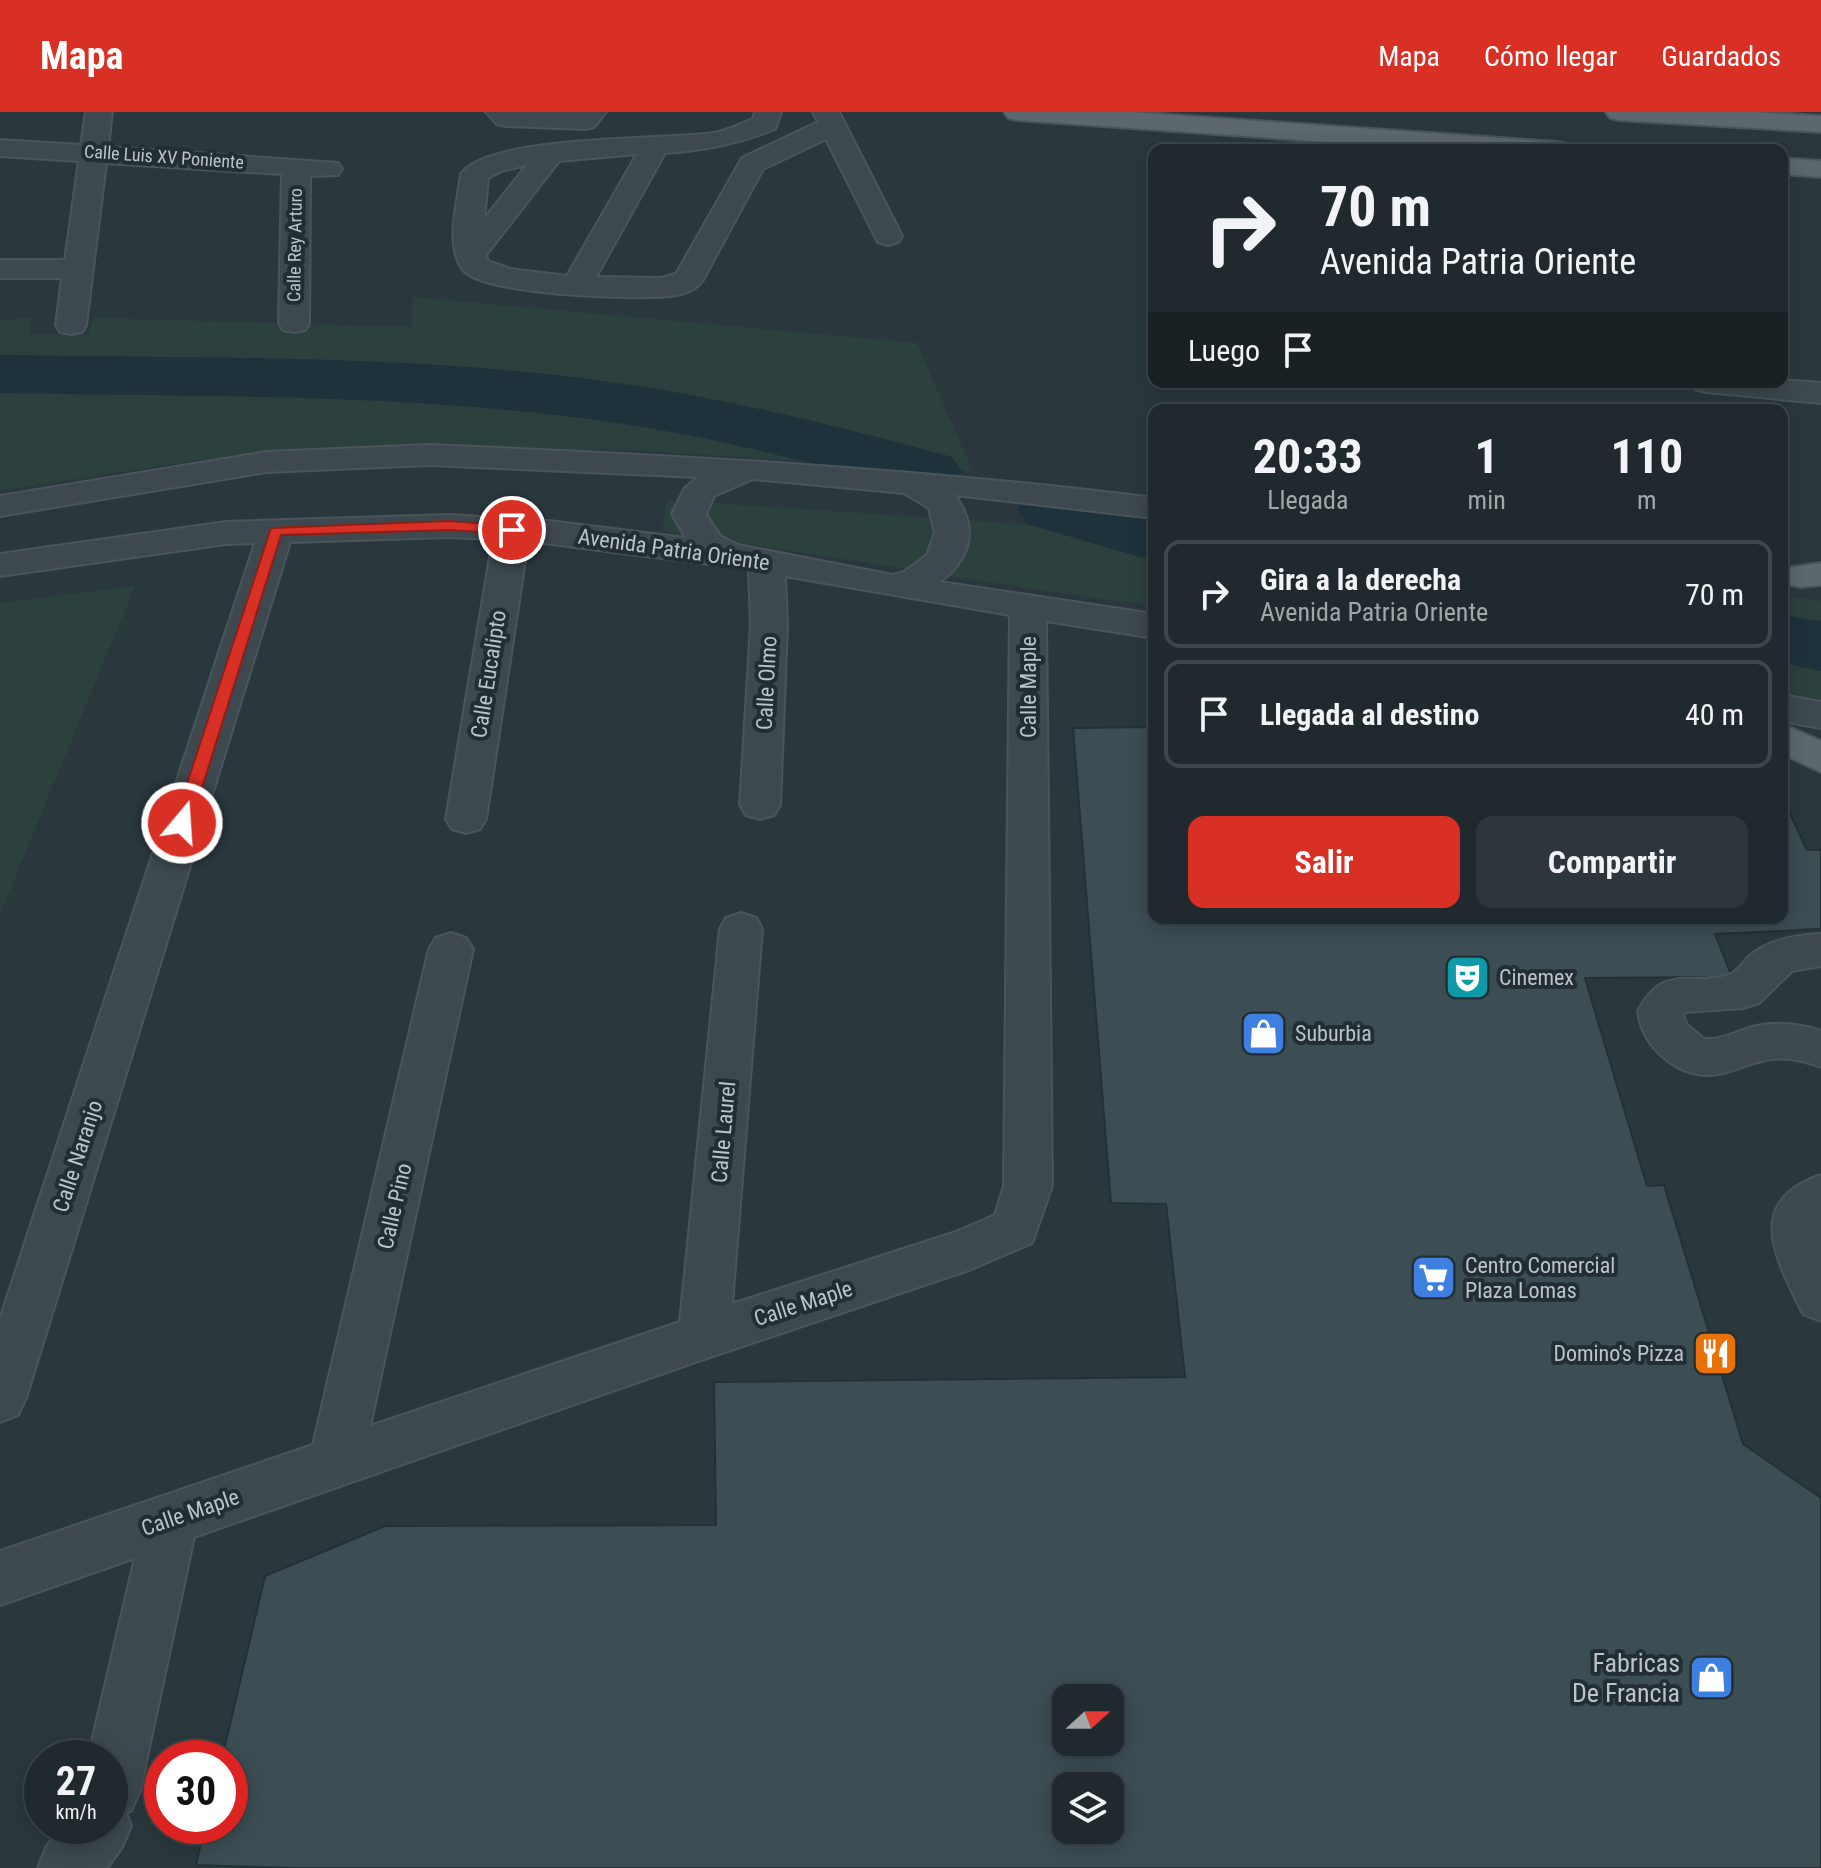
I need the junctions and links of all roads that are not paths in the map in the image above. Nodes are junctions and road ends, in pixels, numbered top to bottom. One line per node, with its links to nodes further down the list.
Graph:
1 (99, 112): 13 (street)
2 (499, 112): 3 (street)
3 (593, 112)
4 (768, 112): 11 (street)
5 (1017, 112): 10 (main road)
6 (1619, 112): 7 (main road)
7 (1752, 116): 9 (main road)
8 (830, 118): 19 (street); 23 (street)
9 (1807, 120)
10 (1472, 144)
11 (655, 147): 14 (street); 23 (street)
12 (0, 148): 13 (street, Calle Luis XV Poniente)
13 (94, 152): 16 (street, Calle Luis XV Poniente); 22 (street)
14 (549, 155): 20 (street); 20 (street)
15 (1788, 166): 18 (main road)
16 (296, 167): 17 (street, Calle Luis XV Poniente); 24 (street, Calle Rey Arturo)
17 (328, 169)
18 (1821, 169)
19 (888, 236)
20 (471, 255): 23 (street)
21 (0, 269): 22 (street)
22 (78, 269): 25 (street)
23 (576, 286)
24 (294, 323)
25 (71, 325)
26 (1769, 388): 27 (street)
27 (1821, 393)
28 (751, 469): 29 (street); 30 (street); 34 (street)
29 (905, 482): 31 (street); 37 (street)
30 (0, 506)
31 (1148, 507)
32 (512, 530): 33 (street, Avenida Patria Oriente); 34 (street, Avenida Patria Oriente); 45 (street, Calle Eucalipto)
33 (276, 531): 36 (street, Avenida Patria Oriente); 54 (street, Calle Naranjo)
34 (728, 554): 35 (street, Avenida Patria Oriente)
35 (766, 560): 37 (street, Avenida Patria Oriente); 44 (street, Calle Olmo)
36 (0, 565)
37 (893, 586): 38 (street, Avenida Patria Oriente)
38 (1028, 606): 39 (street, Avenida Patria Oriente); 53 (street, Calle Maple)
39 (1148, 625)
40 (1788, 709): 41 (street)
41 (1821, 715)
42 (1788, 740): 43 (main road)
43 (1821, 758)
44 (760, 805)
45 (466, 819)
46 (741, 929): 53 (street, Calle Laurel)
47 (451, 949): 55 (street, Calle Pino)
48 (1821, 950): 49 (street)
49 (1743, 991): 50 (street); 50 (street)
50 (1813, 1046)
51 (1821, 1195): 52 (street)
52 (1821, 1299)
53 (704, 1336): 55 (street, Calle Maple)
54 (0, 1398)
55 (336, 1462): 56 (street, Calle Maple)
56 (171, 1519): 57 (street, Calle Maple); 58 (street)
57 (0, 1578)
58 (121, 1740)
59 (87, 1844): 60 (street)
60 (69, 1868)

